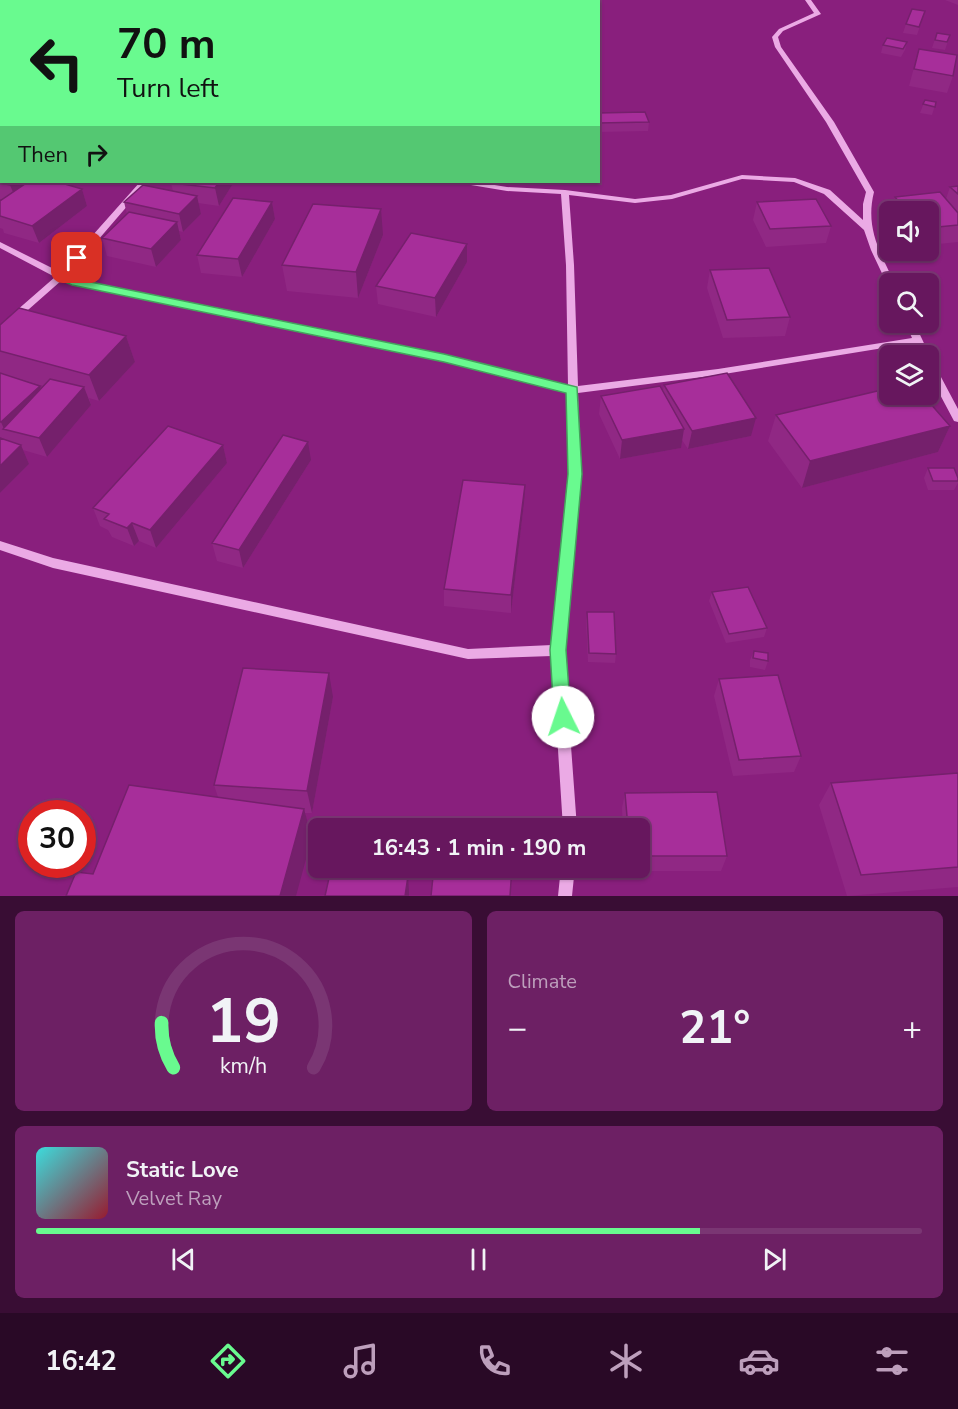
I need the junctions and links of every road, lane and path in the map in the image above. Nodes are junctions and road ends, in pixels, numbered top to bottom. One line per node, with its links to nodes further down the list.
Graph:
1 (808, 0): 5 (street)
2 (143, 183): 8 (street)
3 (471, 183): 4 (street)
4 (565, 192): 5 (street); 14 (street)
5 (866, 228): 7 (street)
6 (0, 245): 8 (street)
7 (886, 273)
8 (62, 276): 9 (street); 14 (street)
9 (0, 330)
10 (914, 333): 11 (street)
11 (917, 340): 12 (street); 14 (street)
12 (920, 345)
13 (939, 383): 15 (street)
14 (572, 390): 17 (street)
15 (958, 418)
16 (0, 545): 17 (street)
17 (558, 650): 18 (street)
18 (569, 818)
19 (567, 878): 20 (street)
20 (565, 896)

